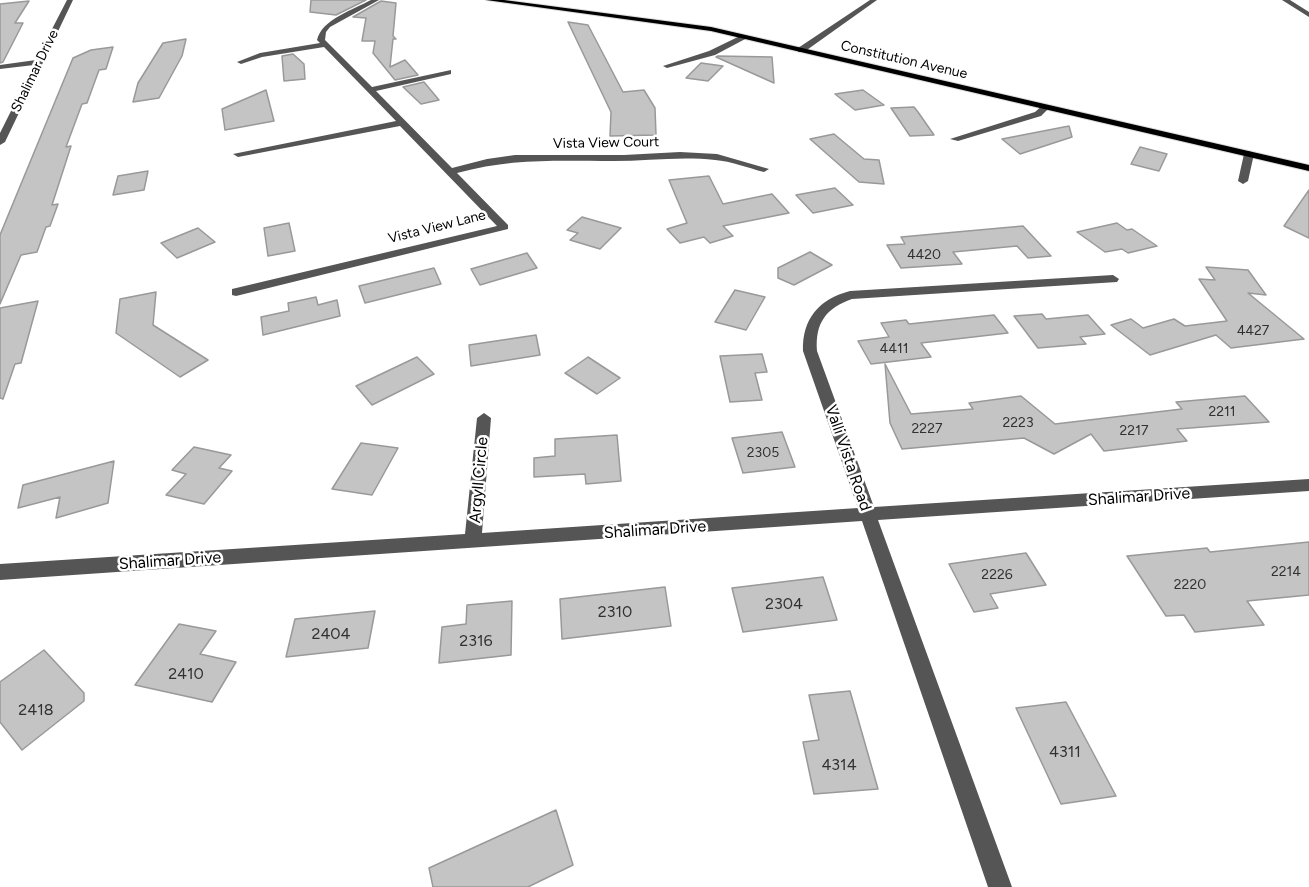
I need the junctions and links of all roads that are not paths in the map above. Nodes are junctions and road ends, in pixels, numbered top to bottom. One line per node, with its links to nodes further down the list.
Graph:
1 (70, 0): 10 (street, Shalimar Drive)
2 (376, 0): 8 (street)
3 (489, 0): 7 (main road, Constitution Avenue)
4 (874, 0): 9 (street)
5 (1285, 0): 6 (street)
6 (1309, 15)
7 (744, 37): 9 (main road, Constitution Avenue); 12 (street)
8 (325, 45): 11 (street); 15 (street, Vista View Lane)
9 (801, 50): 16 (main road, Constitution Avenue)
10 (40, 62): 13 (street); 19 (street, Shalimar Drive)
11 (241, 62)
12 (667, 66)
13 (0, 67)
14 (448, 72): 15 (street)
15 (370, 90): 17 (street, Vista View Lane)
16 (1046, 107): 18 (street); 21 (main road, Constitution Avenue)
17 (401, 123): 20 (street); 24 (street, Vista View Lane)
18 (956, 139)
19 (0, 142)
20 (238, 154)
21 (1249, 154): 22 (main road, Constitution Avenue); 25 (street)
22 (1309, 168)
23 (764, 169): 24 (street, Vista View Court)
24 (450, 172): 27 (street, Vista View Lane)
25 (1243, 181)
26 (1113, 279): 30 (street, Valli Vista Road)
27 (236, 292)
28 (484, 418): 31 (street, Argyll Circle)
29 (1309, 485): 30 (street, Shalimar Drive)
30 (868, 516): 31 (street, Shalimar Drive); 33 (street, Valli Vista Road)
31 (474, 542): 32 (street, Shalimar Drive)
32 (0, 572)
33 (1000, 887)

